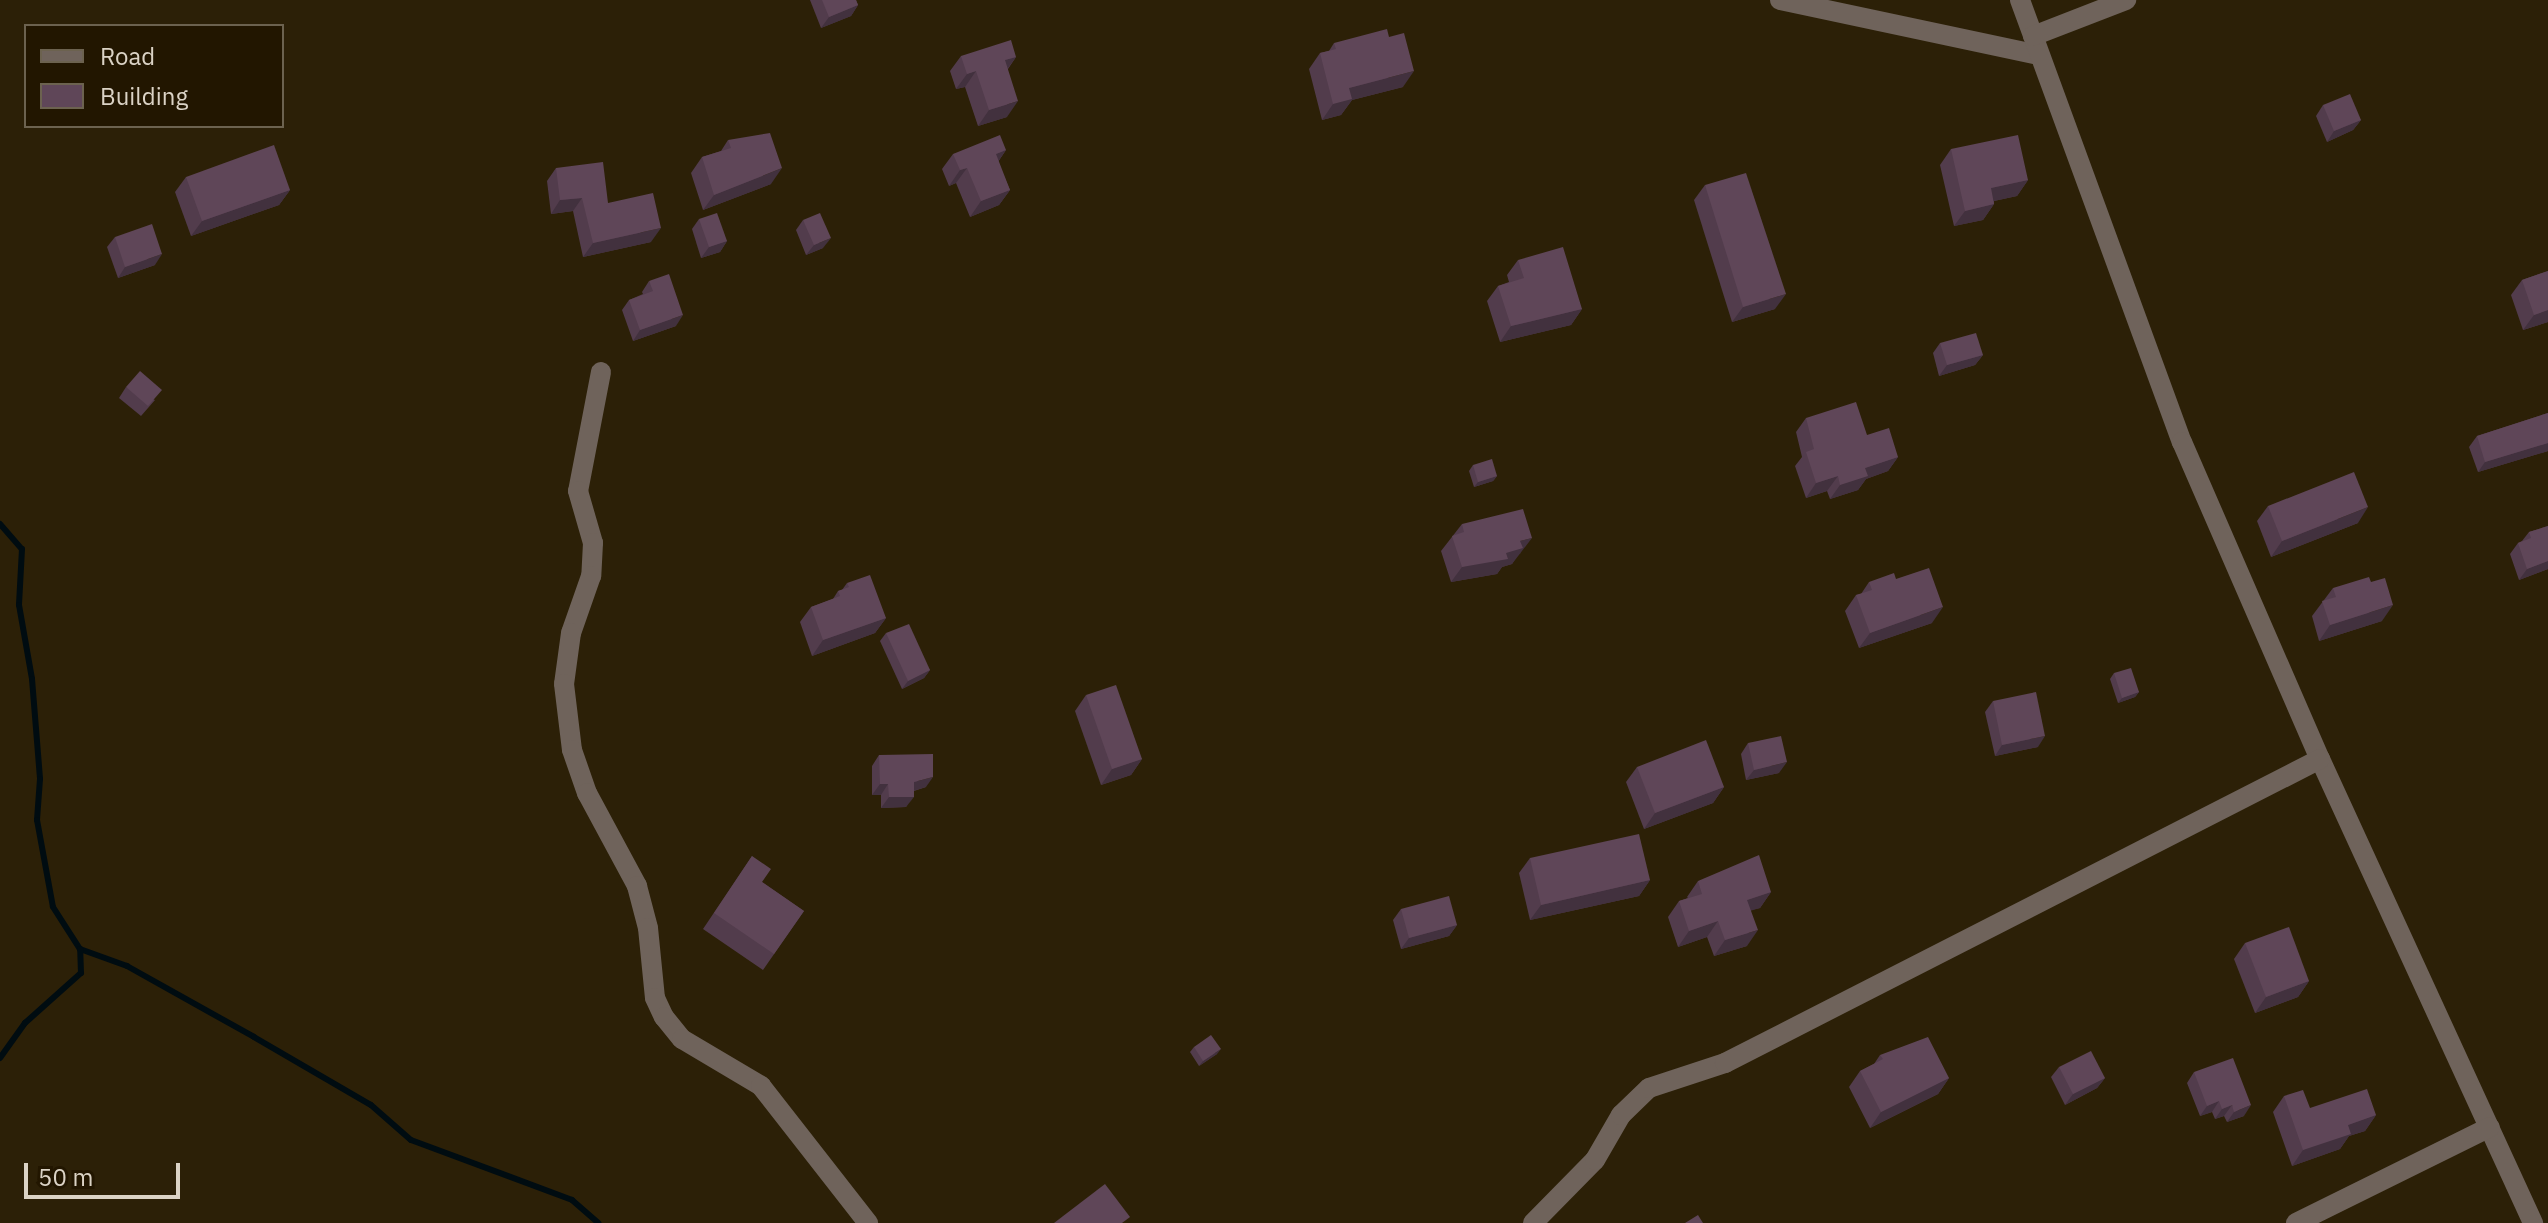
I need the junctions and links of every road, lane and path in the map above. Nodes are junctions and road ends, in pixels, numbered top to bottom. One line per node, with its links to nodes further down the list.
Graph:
1 (1780, 0): 4 (street)
2 (2020, 0): 4 (street)
3 (2126, 0): 4 (street)
4 (2036, 46): 6 (street)
5 (601, 372): 8 (street)
6 (2320, 759): 7 (street); 9 (street)
7 (2490, 1127): 10 (street); 11 (street)
8 (868, 1223)
9 (1533, 1223)
10 (2296, 1223)
11 (2533, 1223)

